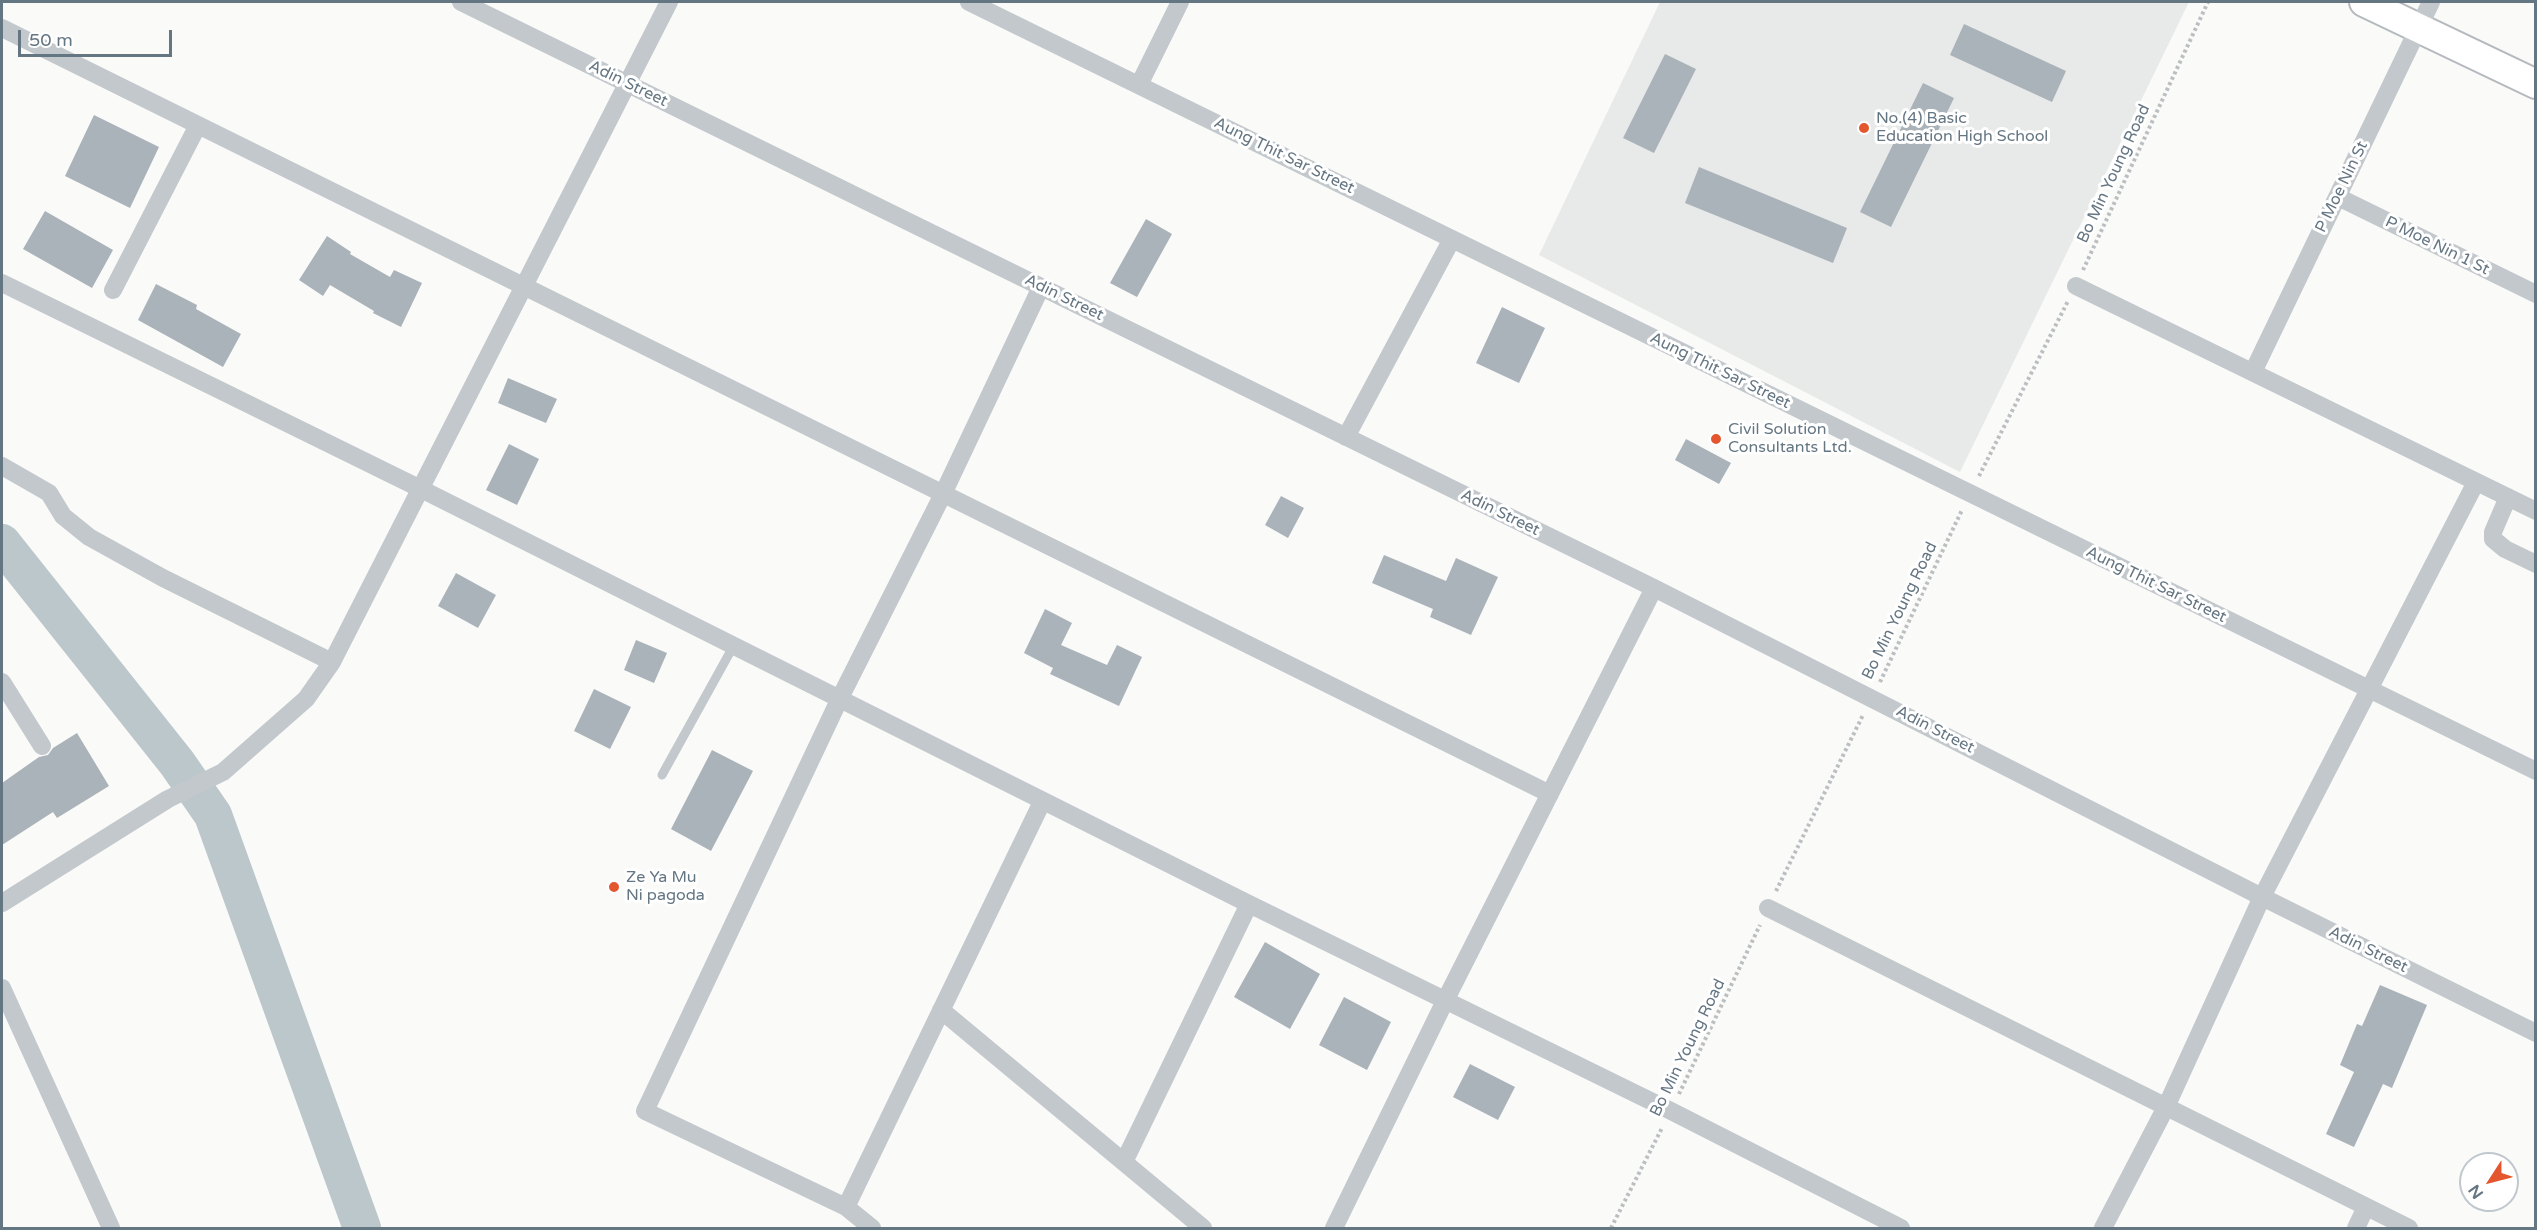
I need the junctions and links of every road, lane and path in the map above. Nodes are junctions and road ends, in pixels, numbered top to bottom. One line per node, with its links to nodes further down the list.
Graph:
1 (461, 2): 10 (street, Adin Street)
2 (669, 2): 10 (street)
3 (969, 2): 12 (street, Aung Thit Sar Street)
4 (1180, 2): 12 (street)
5 (2208, 2): 18 (path, Bo Min Young Road)
6 (2364, 2): 9 (main road)
7 (2431, 2): 9 (street, P Moe Nin St)
8 (2, 28): 13 (street)
9 (2419, 28): 11 (main road); 14 (street, P Moe Nin St)
10 (628, 84): 17 (street); 19 (street, Adin Street)
11 (2535, 84)
12 (1139, 85): 15 (street, Aung Thit Sar Street)
13 (198, 125): 17 (street); 20 (street)
14 (2338, 197): 21 (street, P Moe Nin 1 St); 22 (street, P Moe Nin St)
15 (1452, 239): 23 (street); 28 (street, Aung Thit Sar Street)
16 (2, 283): 26 (street)
17 (522, 285): 26 (street); 27 (street)
18 (2076, 286): 22 (street); 28 (path, Bo Min Young Road)
19 (1041, 287): 23 (street, Adin Street); 27 (street)
20 (113, 290)
21 (2535, 294)
22 (2253, 372): 25 (street)
23 (1346, 437): 32 (street, Adin Street)
24 (2, 466): 34 (street)
25 (2476, 482): 29 (street); 36 (street)
26 (421, 489): 33 (street); 34 (street)
27 (943, 494): 37 (street); 42 (street)
28 (1970, 495): 36 (street, Aung Thit Sar Street); 38 (path, Bo Min Young Road)
29 (2508, 497): 30 (street); 31 (street)
30 (2535, 511)
31 (2535, 564)
32 (1654, 588): 38 (street, Adin Street); 42 (street)
33 (734, 645): 37 (street); 41 (lane)
34 (332, 662): 45 (street)
35 (2, 682): 39 (street)
36 (2369, 689): 40 (street, Aung Thit Sar Street); 44 (street)
37 (840, 698): 43 (street); 55 (street)
38 (1872, 698): 44 (street, Adin Street); 47 (path, Bo Min Young Road)
39 (42, 746)
40 (2535, 771)
41 (662, 775)
42 (1550, 794): 49 (street)
43 (1042, 801): 46 (street); 50 (street)
44 (2262, 897): 51 (street, Adin Street); 52 (street)
45 (2, 903)
46 (1249, 904): 49 (street); 54 (street)
47 (1768, 908): 52 (street); 53 (path, Bo Min Young Road)
48 (2, 988): 58 (street)
49 (1445, 1001): 53 (street); 61 (street)
50 (941, 1010): 54 (street); 55 (street)
51 (2535, 1033)
52 (2166, 1107): 56 (street); 63 (street)
53 (1671, 1111): 57 (street); 62 (path, Bo Min Young Road)
54 (1124, 1162): 60 (street)
55 (846, 1207): 59 (street)
56 (2365, 1209): 64 (street); 65 (street)
57 (1890, 1226)
58 (111, 1228)
59 (872, 1228)
60 (1203, 1228)
61 (1334, 1228)
62 (1611, 1228)
63 (2103, 1228)
64 (2356, 1228)
65 (2409, 1228)

